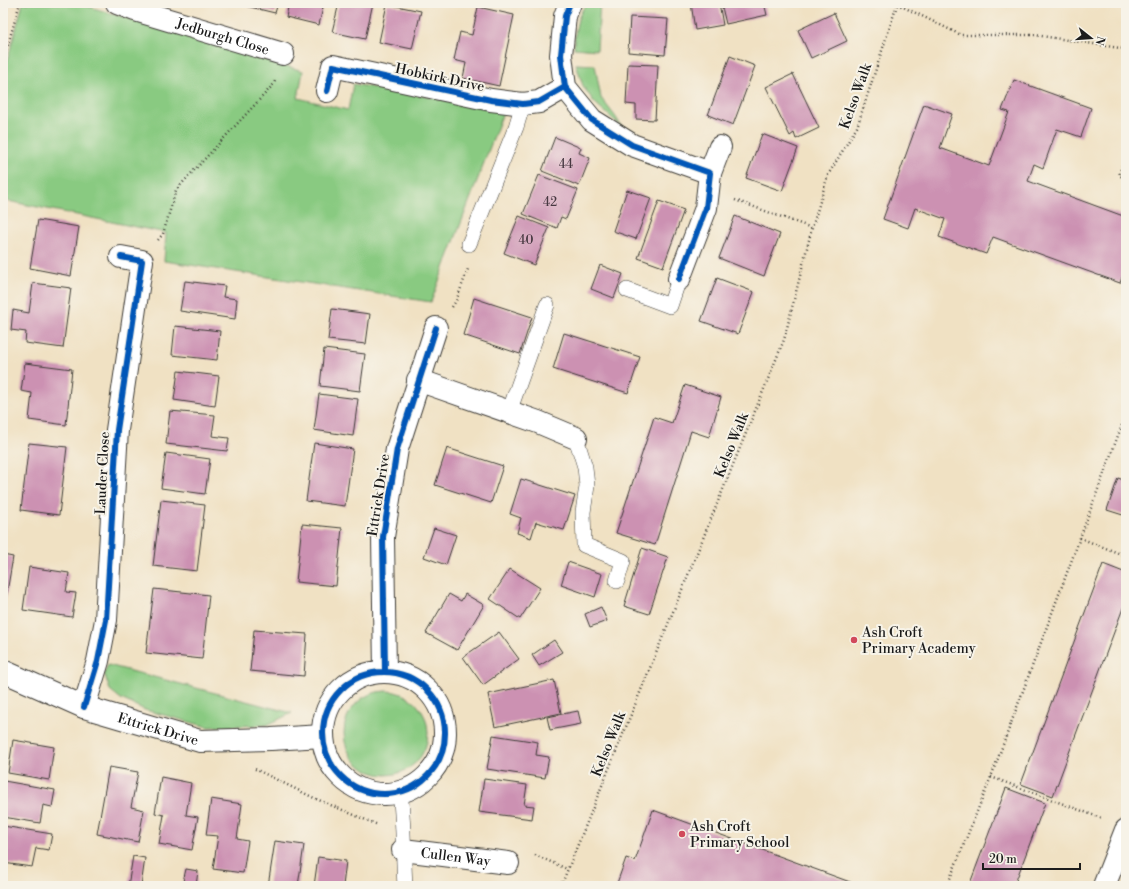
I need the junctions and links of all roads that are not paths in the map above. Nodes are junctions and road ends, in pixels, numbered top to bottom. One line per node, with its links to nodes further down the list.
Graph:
1 (117, 3): 3 (street, Jedburgh Close)
2 (570, 3): 4 (street)
3 (283, 54)
4 (565, 87): 6 (street, Hobkirk Drive); 8 (street)
5 (327, 91): 6 (street, Hobkirk Drive)
6 (523, 104): 9 (lane)
7 (720, 147): 8 (street)
8 (710, 172): 11 (street)
9 (469, 244)
10 (132, 259): 21 (street, Lauder Close)
11 (680, 279): 12 (lane)
12 (627, 290)
13 (547, 306): 16 (lane)
14 (436, 328): 15 (street, Ettrick Drive)
15 (418, 380): 16 (street); 20 (street, Ettrick Drive)
16 (509, 412): 17 (street)
17 (576, 438): 18 (lane)
18 (617, 581)
19 (3, 671): 21 (street, Ettrick Drive)
20 (385, 672): 22 (street); 23 (street)
21 (84, 707): 22 (street, Ettrick Drive)
22 (323, 736): 23 (street)
23 (400, 792): 25 (lane)
24 (1126, 830): 28 (street)
25 (403, 850): 26 (street, Cullen Way); 27 (lane)
26 (508, 863)
27 (405, 886)
28 (1104, 886)

